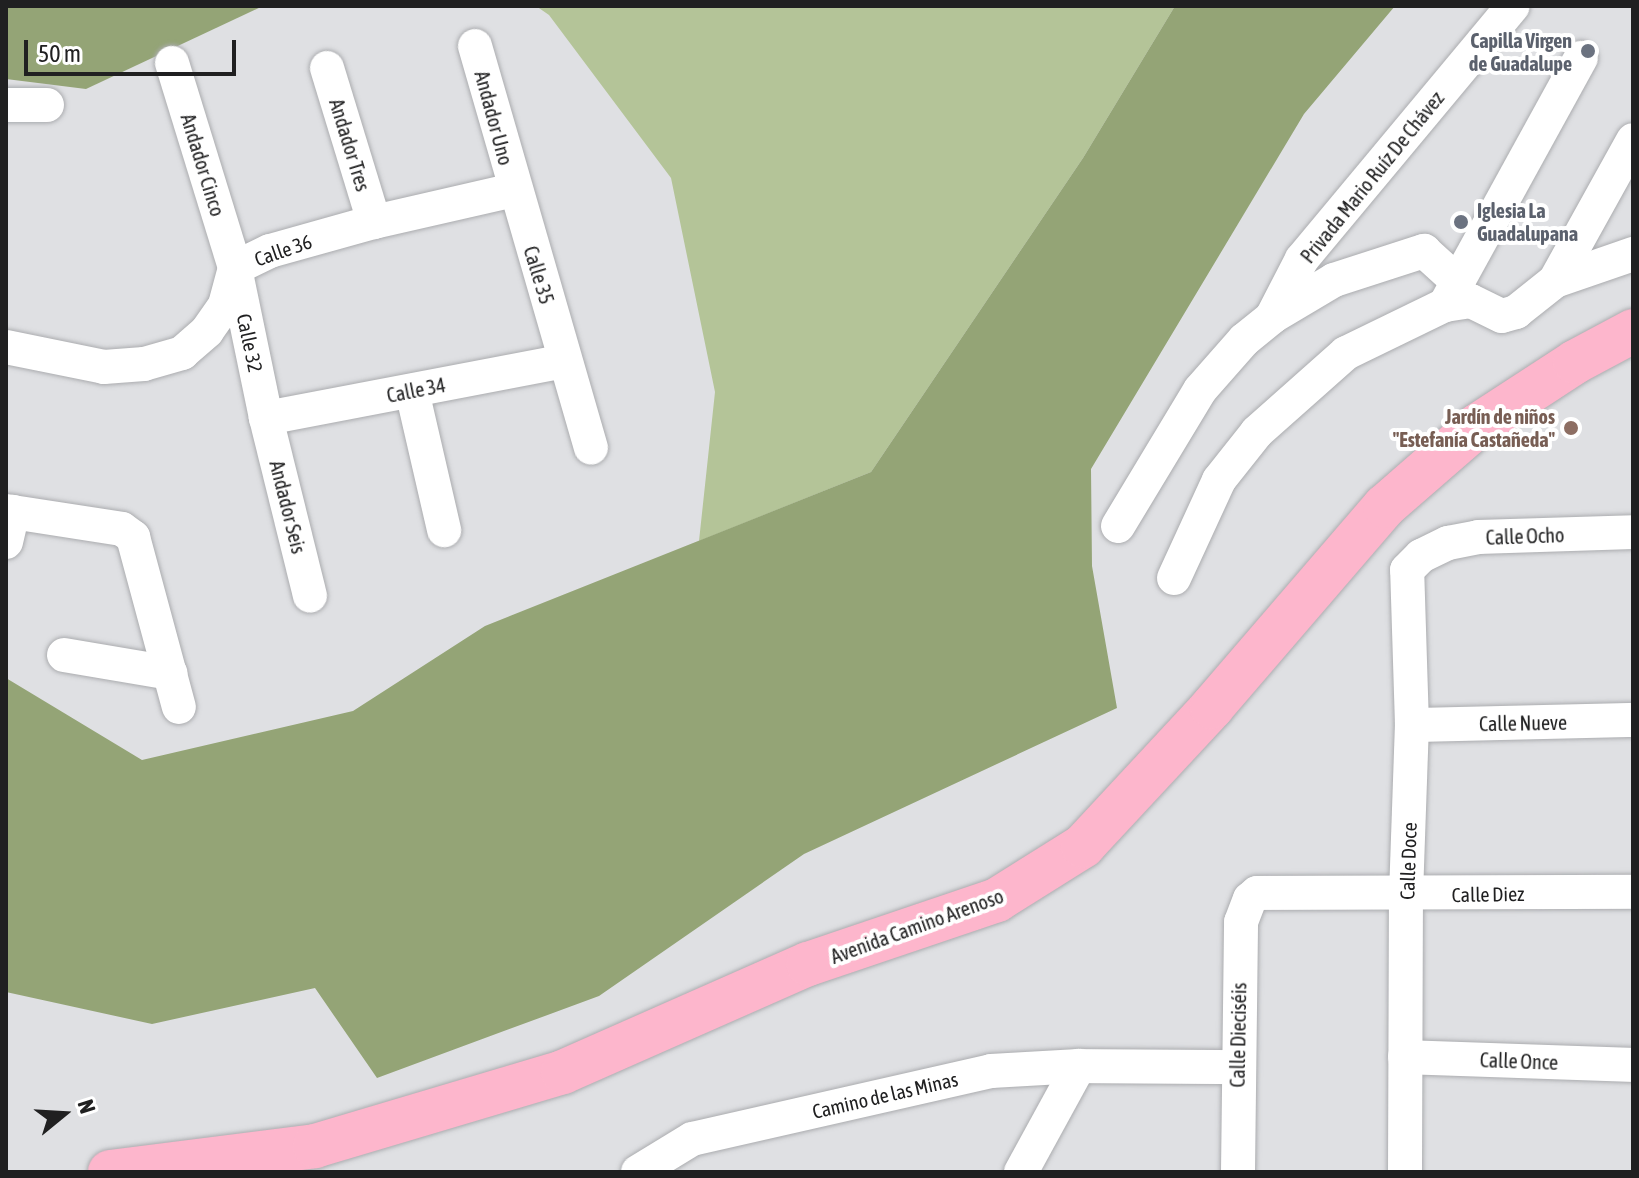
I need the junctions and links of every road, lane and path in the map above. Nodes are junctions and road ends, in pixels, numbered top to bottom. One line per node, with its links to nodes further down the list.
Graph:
1 (1513, 6): 15 (street, Privada Mario Ruíz De Chávez)
2 (475, 46): 9 (street, Andador Uno)
3 (1581, 58): 14 (street)
4 (172, 63): 12 (street, Andador Cinco)
5 (327, 68): 10 (street, Andador Tres)
6 (6, 105): 7 (street)
7 (47, 105)
8 (1633, 140): 13 (street)
9 (514, 190): 10 (street, Calle 36); 18 (street, Calle 35)
10 (374, 222): 12 (street, Calle 36)
11 (1633, 254): 13 (street)
12 (235, 268): 17 (street, Calle 36); 20 (street, Calle 32)
13 (1555, 281): 14 (street)
14 (1451, 293): 15 (street, Privada Mario Ruíz De Chávez); 27 (street)
15 (1272, 317): 23 (street, Privada Mario Ruíz De Chávez)
16 (1633, 331): 41 (main road, Avenida Camino Arenoso)
17 (6, 347)
18 (565, 361): 19 (street, Calle 34); 21 (street)
19 (412, 391): 20 (street, Calle 34); 24 (street)
20 (266, 418): 28 (street, Andador Seis)
21 (591, 448)
22 (8, 522): 30 (street)
23 (1118, 526)
24 (444, 530)
25 (1633, 532): 26 (street, Calle Ocho)
26 (1421, 556): 33 (street, Calle Doce)
27 (1174, 578)
28 (310, 596)
29 (64, 655): 30 (street)
30 (170, 673): 31 (street)
31 (179, 707)
32 (1633, 720): 33 (street, Calle Nueve)
33 (1412, 725): 35 (street, Calle Doce)
34 (1633, 892): 35 (street, Calle Diez)
35 (1406, 895): 36 (street, Calle Diez); 37 (street, Calle Doce)
36 (1250, 899): 40 (street, Calle Dieciséis)
37 (1405, 1057): 38 (street, Calle Once); 45 (street, Calle Doce)
38 (1633, 1065)
39 (1079, 1066): 40 (street, Camino de las Minas); 42 (street, Camino de las Minas); 43 (street)
40 (1237, 1067): 44 (street, Calle Dieciséis)
41 (110, 1172)
42 (638, 1172)
43 (1021, 1172)
44 (1238, 1172)
45 (1405, 1172)

